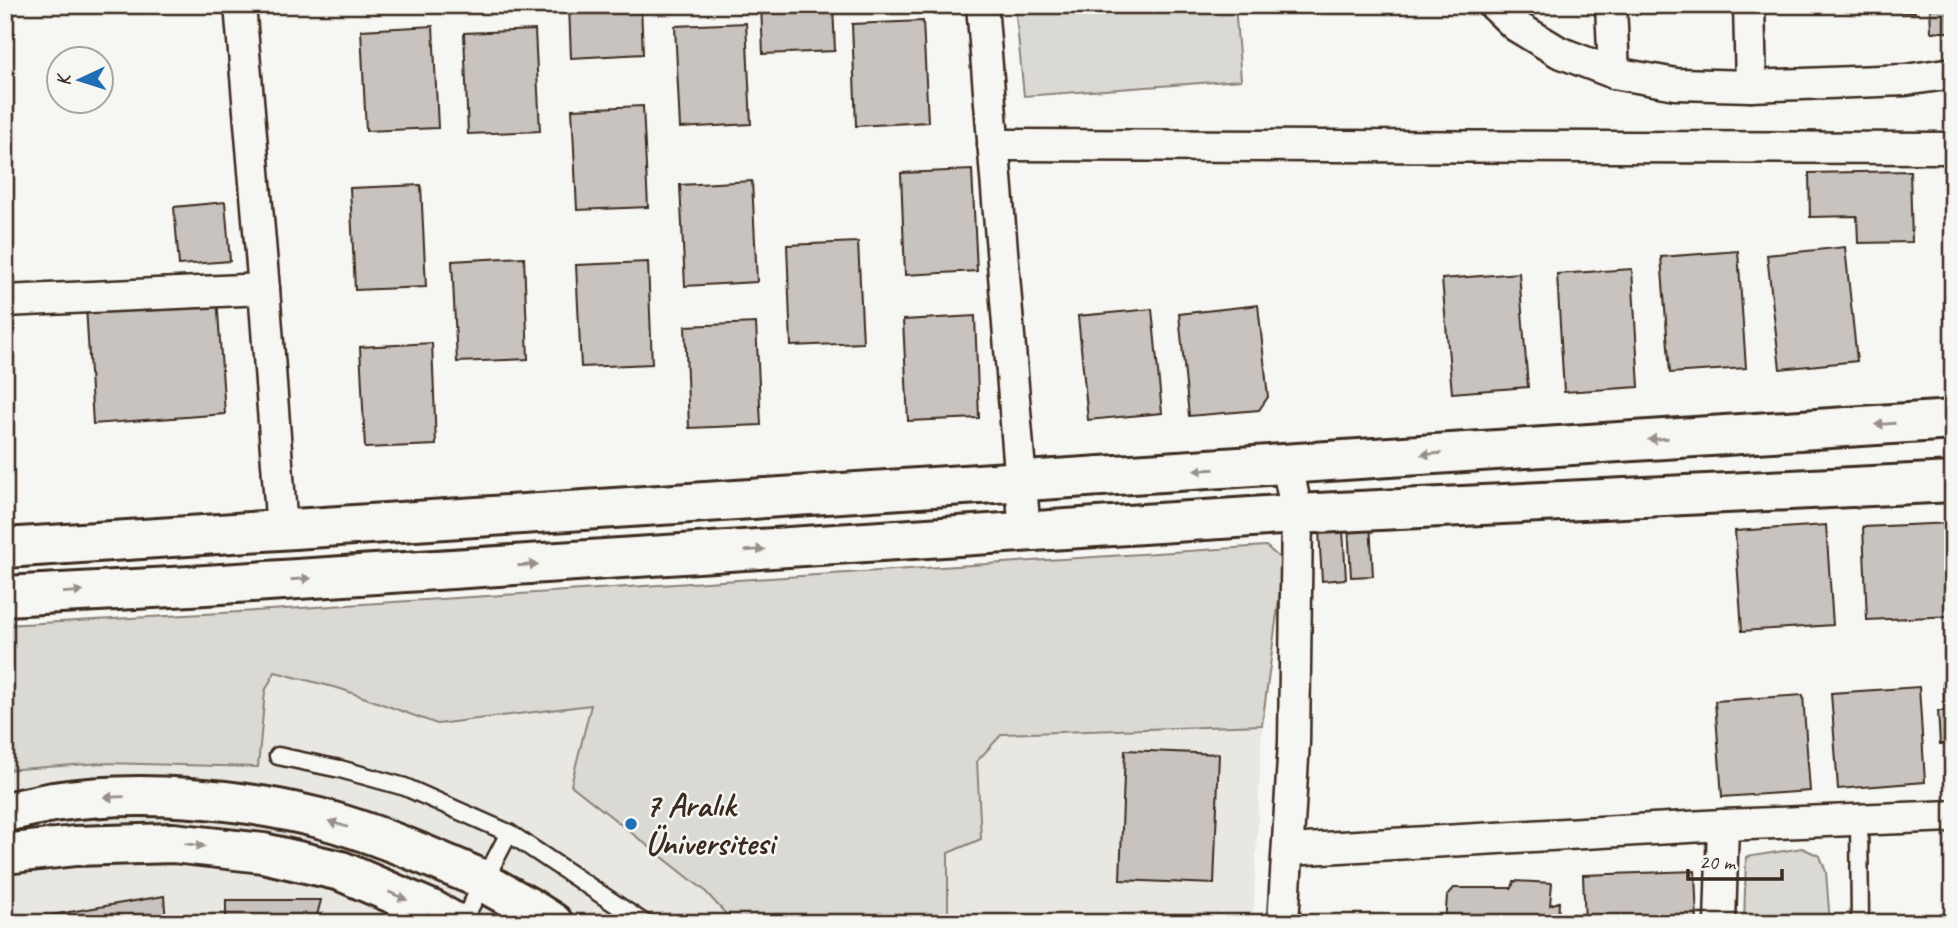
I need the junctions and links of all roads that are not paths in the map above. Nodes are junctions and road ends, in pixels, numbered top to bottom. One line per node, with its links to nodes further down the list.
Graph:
1 (240, 5): 11 (street)
2 (982, 5): 9 (street)
3 (1494, 5): 6 (street)
4 (1611, 5): 6 (street)
5 (1749, 5): 8 (street)
6 (1614, 73): 8 (street)
7 (1953, 73): 8 (street)
8 (1751, 86)
9 (993, 145): 10 (street); 15 (street)
10 (1953, 148)
11 (264, 289): 12 (street); 18 (street)
12 (5, 302)
13 (1953, 420): 14 (street, one-way to 14)
14 (1287, 464): 15 (street, one-way to 15); 17 (street)
15 (1020, 482): 18 (street); 19 (street)
16 (1953, 482): 17 (street)
17 (1297, 514): 19 (street); 28 (street)
18 (282, 530): 20 (street)
19 (1025, 533): 21 (street, one-way to 19)
20 (5, 548)
21 (5, 596)
22 (278, 756): 27 (lane)
23 (5, 812): 30 (street, one-way to 23)
24 (1953, 816): 25 (street)
25 (1859, 820): 26 (street); 37 (lane)
26 (1723, 825): 28 (street); 36 (street)
27 (509, 833): 30 (lane); 34 (lane)
28 (1287, 850): 35 (street)
29 (5, 854): 31 (street, one-way to 31)
30 (484, 880): 32 (lane); 33 (street)
31 (455, 923)
32 (462, 923)
33 (553, 923)
34 (644, 923)
35 (1283, 923)
36 (1720, 923)
37 (1860, 923)

